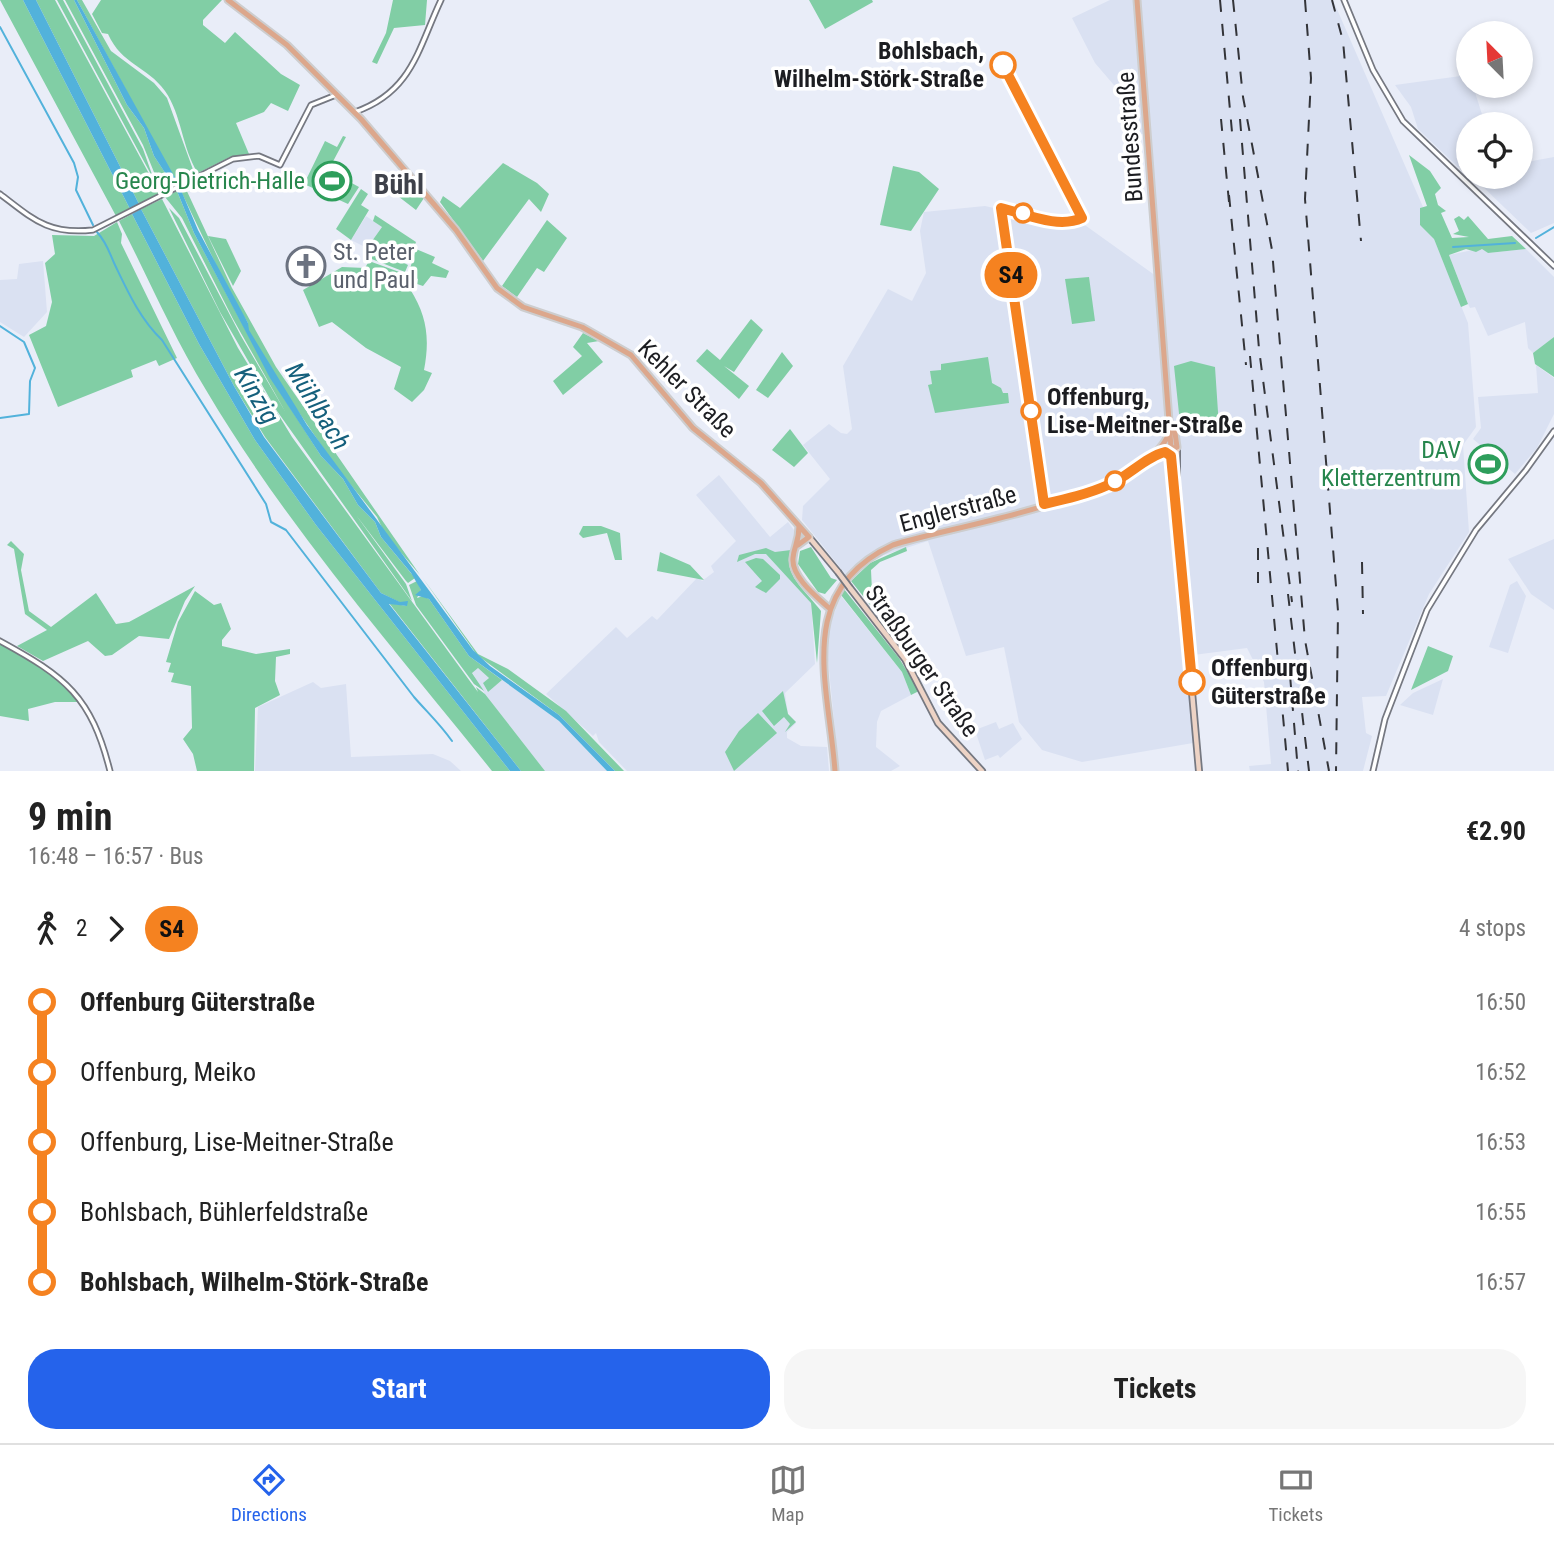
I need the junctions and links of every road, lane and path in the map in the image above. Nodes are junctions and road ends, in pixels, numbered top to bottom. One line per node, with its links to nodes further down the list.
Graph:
1 (228, 0): 5 (main road, Kehler Straße)
2 (441, 0): 6 (street)
3 (1137, 0): 9 (main road, Bundesstraße)
4 (1344, 0): 8 (street)
5 (338, 95): 6 (main road, Kehler Straße); 7 (street)
6 (355, 112): 15 (main road, Kehler Straße)
7 (0, 194)
8 (1554, 266)
9 (1169, 405): 11 (main road); 11 (main road)
10 (1554, 431): 26 (street)
11 (1172, 444): 12 (main road, Englerstraße); 13 (main road); 14 (main road)
12 (1154, 454): 13 (main road); 18 (main road, Englerstraße)
13 (1171, 456): 14 (main road)
14 (1176, 493): 25 (main road)
15 (799, 525): 16 (main road, Kehler Straße); 17 (main road)
16 (809, 537): 17 (main road); 24 (main road, Straßburger Straße, bridge)
17 (798, 545): 19 (main road)
18 (837, 592): 19 (main road); 20 (main road, Englerstraße)
19 (819, 599): 20 (main road)
20 (829, 608): 23 (main road, Englerstraße)
21 (0, 641): 22 (street)
22 (110, 771)
23 (835, 771)
24 (982, 771)
25 (1199, 771)
26 (1373, 771)

